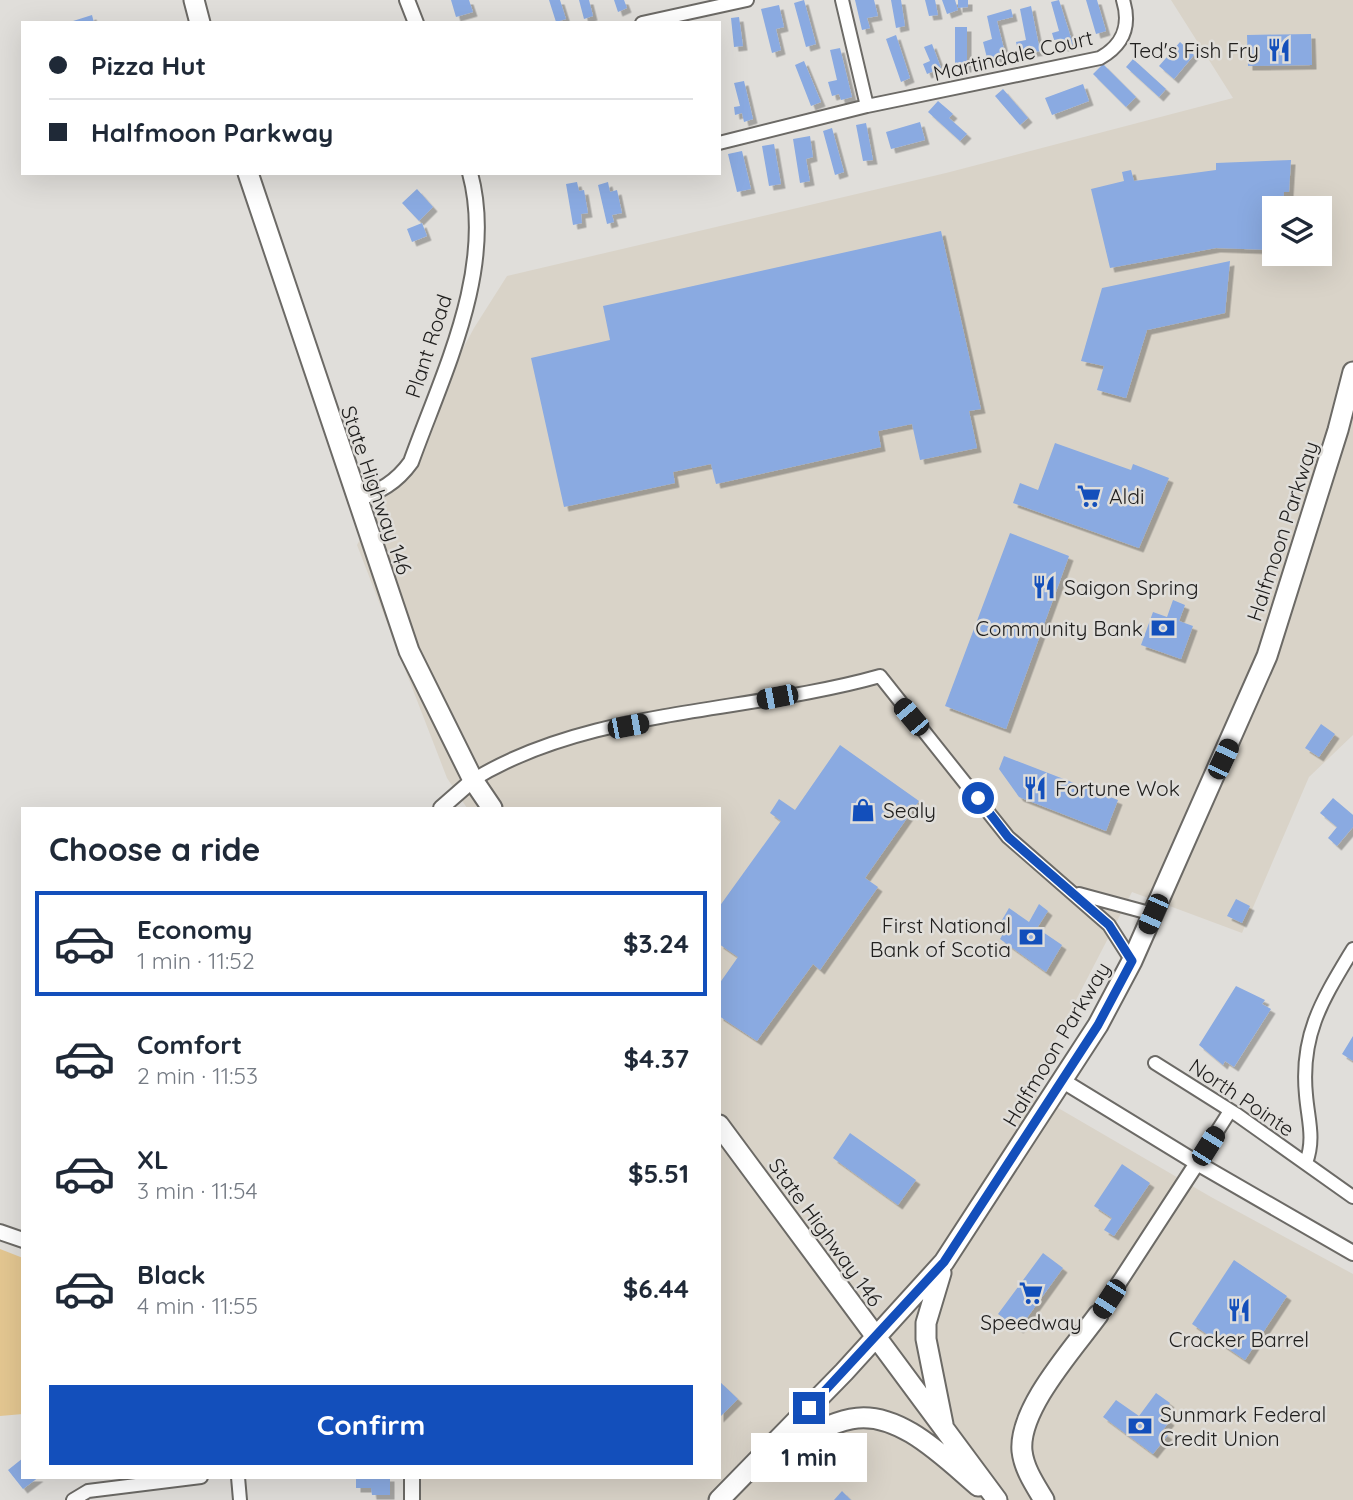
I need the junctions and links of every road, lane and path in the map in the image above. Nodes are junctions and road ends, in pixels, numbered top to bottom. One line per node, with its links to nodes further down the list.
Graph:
1 (194, 0): 6 (main road)
2 (407, 0): 7 (street)
3 (747, 0): 8 (street)
4 (842, 0): 9 (street)
5 (1123, 0): 9 (street, Martindale Court)
6 (199, 21)
7 (415, 21)
8 (651, 21)
9 (867, 106): 10 (street, Martindale Court)
10 (721, 142)
11 (249, 175): 14 (main road, State Highway 146)
12 (470, 175): 14 (street, Plant Road)
13 (1353, 372): 19 (main road, Halfmoon Parkway)
14 (356, 500): 15 (main road, State Highway 146)
15 (474, 780): 16 (street); 17 (main road, State Highway 146); 18 (street)
16 (442, 807)
17 (491, 807)
18 (1072, 892): 19 (street); 21 (street)
19 (1153, 914): 21 (main road, Halfmoon Parkway)
20 (1353, 949): 27 (street, North Pointe)
21 (1132, 961): 23 (main road, Halfmoon Parkway)
22 (1155, 1063): 24 (street, North Pointe)
23 (1063, 1081): 26 (street); 32 (main road, Halfmoon Parkway)
24 (1230, 1111): 26 (street); 27 (street, North Pointe)
25 (721, 1128): 34 (main road, State Highway 146)
26 (1197, 1163): 31 (street); 33 (street)
27 (1306, 1163): 28 (street, North Pointe)
28 (1353, 1198)
29 (0, 1232): 30 (street)
30 (21, 1239)
31 (1353, 1253)
32 (944, 1262): 34 (main road, Halfmoon Parkway); 35 (main road)
33 (1098, 1315): 45 (main road)
34 (875, 1337): 35 (main road, State Highway 146); 36 (main road, Halfmoon Parkway)
35 (943, 1426): 44 (main road, State Highway 146)
36 (757, 1461): 43 (main road, Halfmoon Parkway); 44 (main road)
37 (185, 1479): 40 (street)
38 (238, 1479): 41 (street)
39 (412, 1479): 42 (street)
40 (73, 1500)
41 (240, 1500)
42 (412, 1500)
43 (719, 1500)
44 (996, 1500)
45 (1044, 1500)

